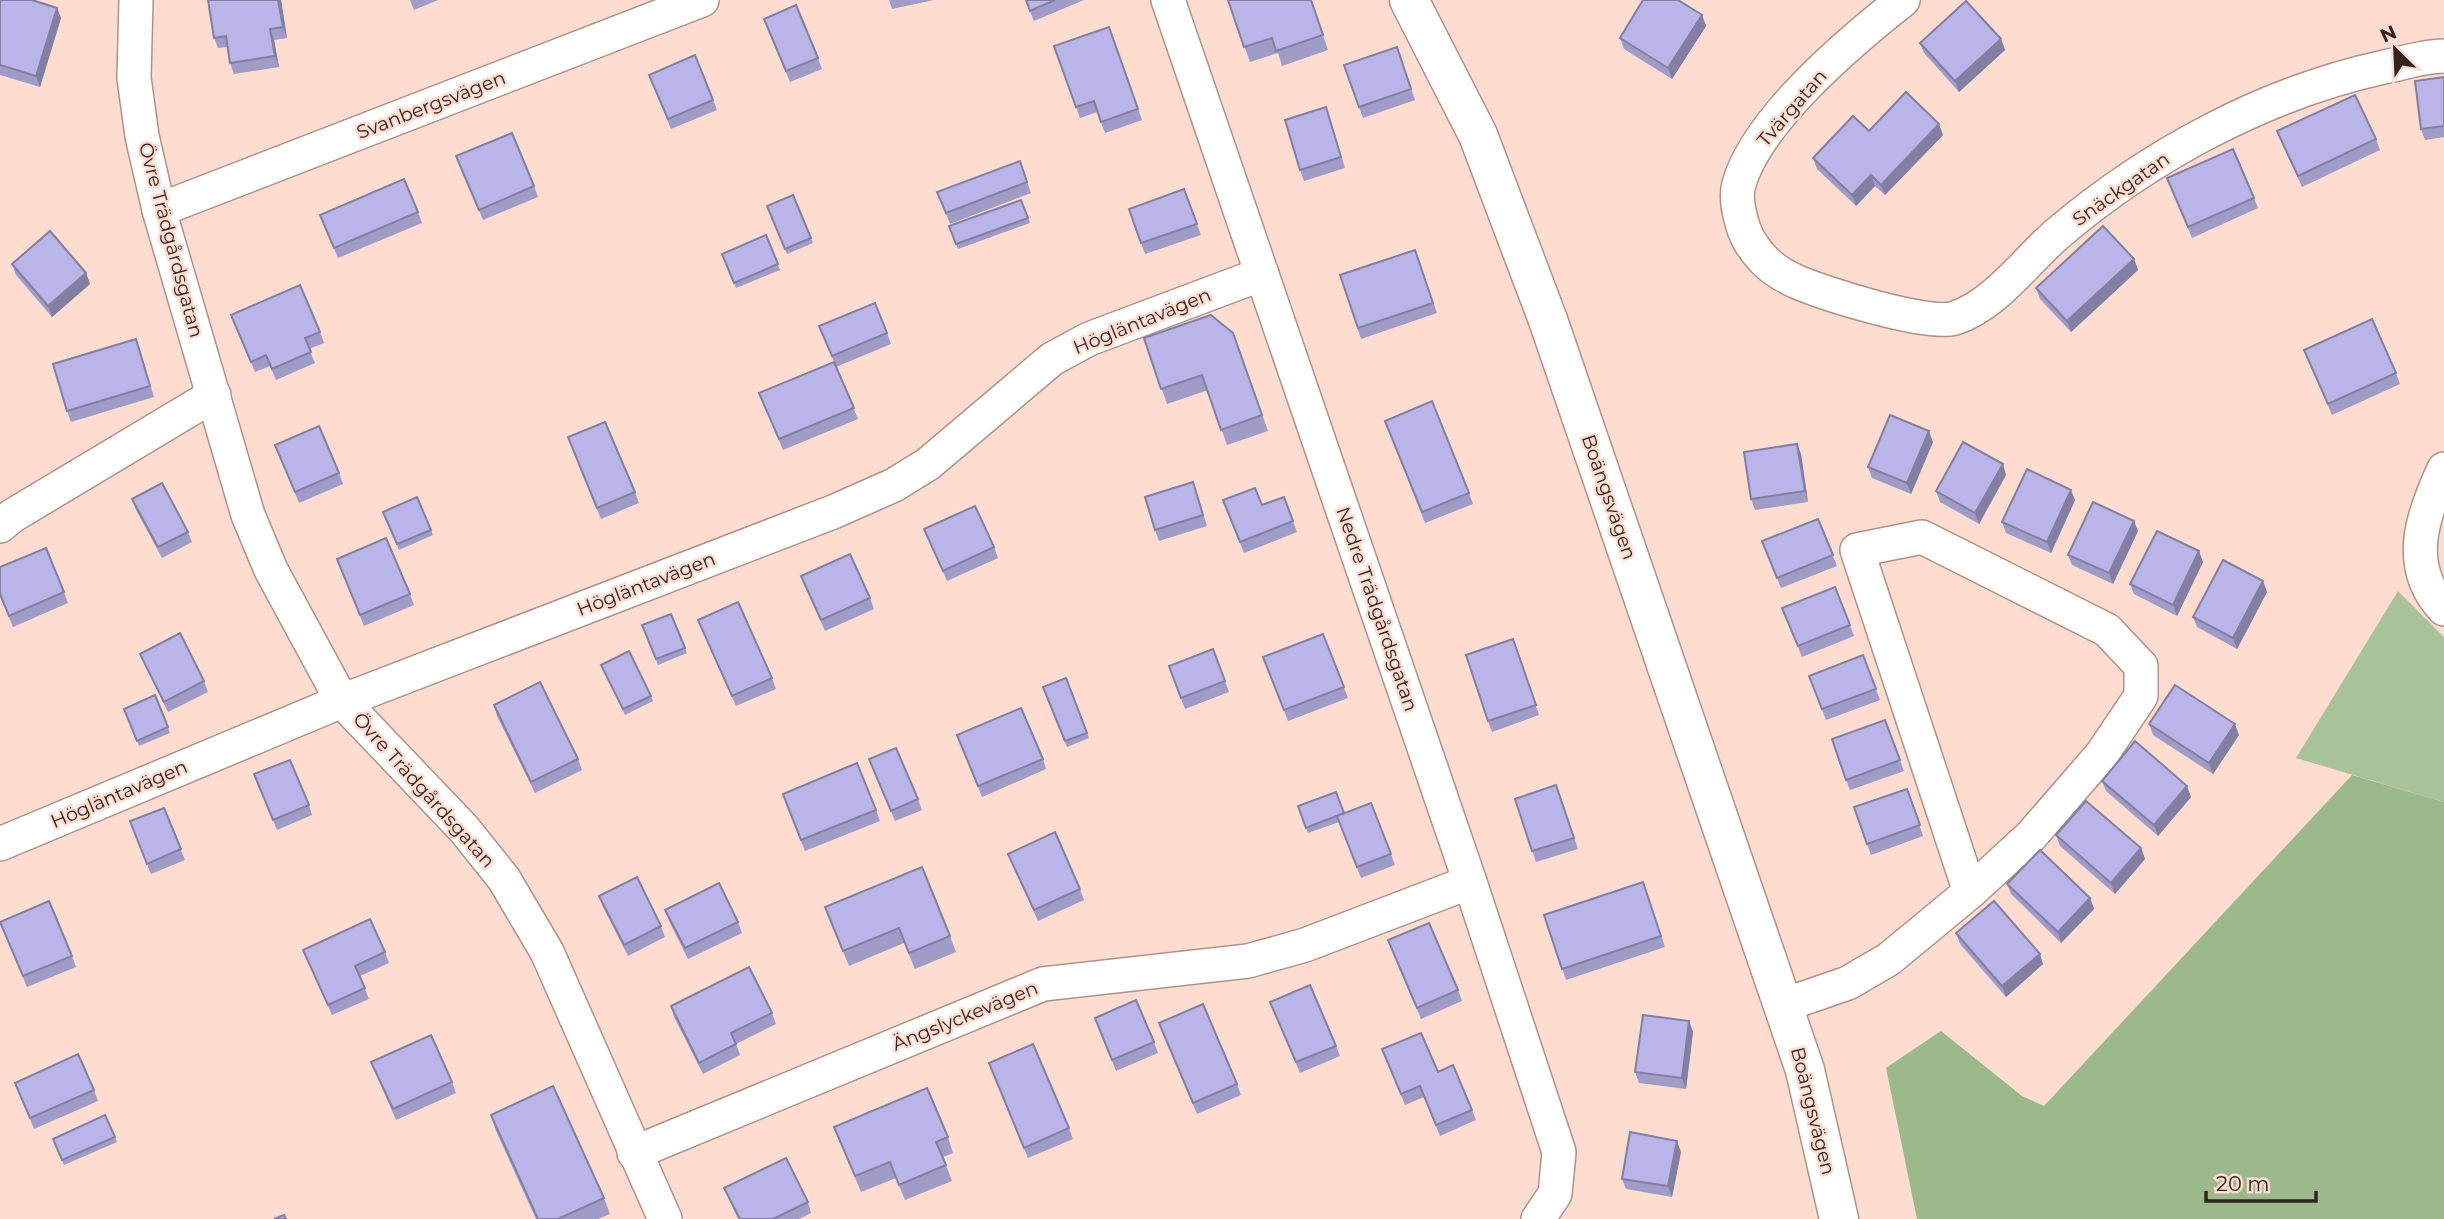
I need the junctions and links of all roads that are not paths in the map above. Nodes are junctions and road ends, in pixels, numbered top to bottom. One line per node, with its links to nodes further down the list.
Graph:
1 (136, 0): 7 (street, Övre Trädgårdsgatan)
2 (702, 0): 7 (street, Svanbergsvägen)
3 (1168, 0): 8 (street, Nedre Trädgårdsgatan)
4 (1409, 0): 18 (street, Boängsvägen)
5 (1903, 0): 9 (street, Tvärgatan)
6 (2444, 56): 9 (street, Snäckgatan)
7 (159, 210): 10 (street, Övre Trädgårdsgatan)
8 (1262, 274): 14 (street, Högläntavägen); 16 (street, Nedre Trädgårdsgatan)
9 (1818, 288)
10 (214, 395): 12 (street); 14 (street, Övre Trädgårdsgatan)
11 (2444, 469): 13 (street)
12 (0, 526)
13 (2444, 608)
14 (342, 701): 15 (street, Högläntavägen); 19 (street, Övre Trädgårdsgatan)
15 (0, 844)
16 (1470, 882): 19 (street, Ängslyckevägen); 21 (street, Nedre Trädgårdsgatan)
17 (1970, 892): 17 (street); 18 (street)
18 (1784, 1005): 22 (street, Boängsvägen)
19 (634, 1153): 20 (street, Övre Trädgårdsgatan)
20 (665, 1219)
21 (1538, 1219)
22 (1839, 1219)

